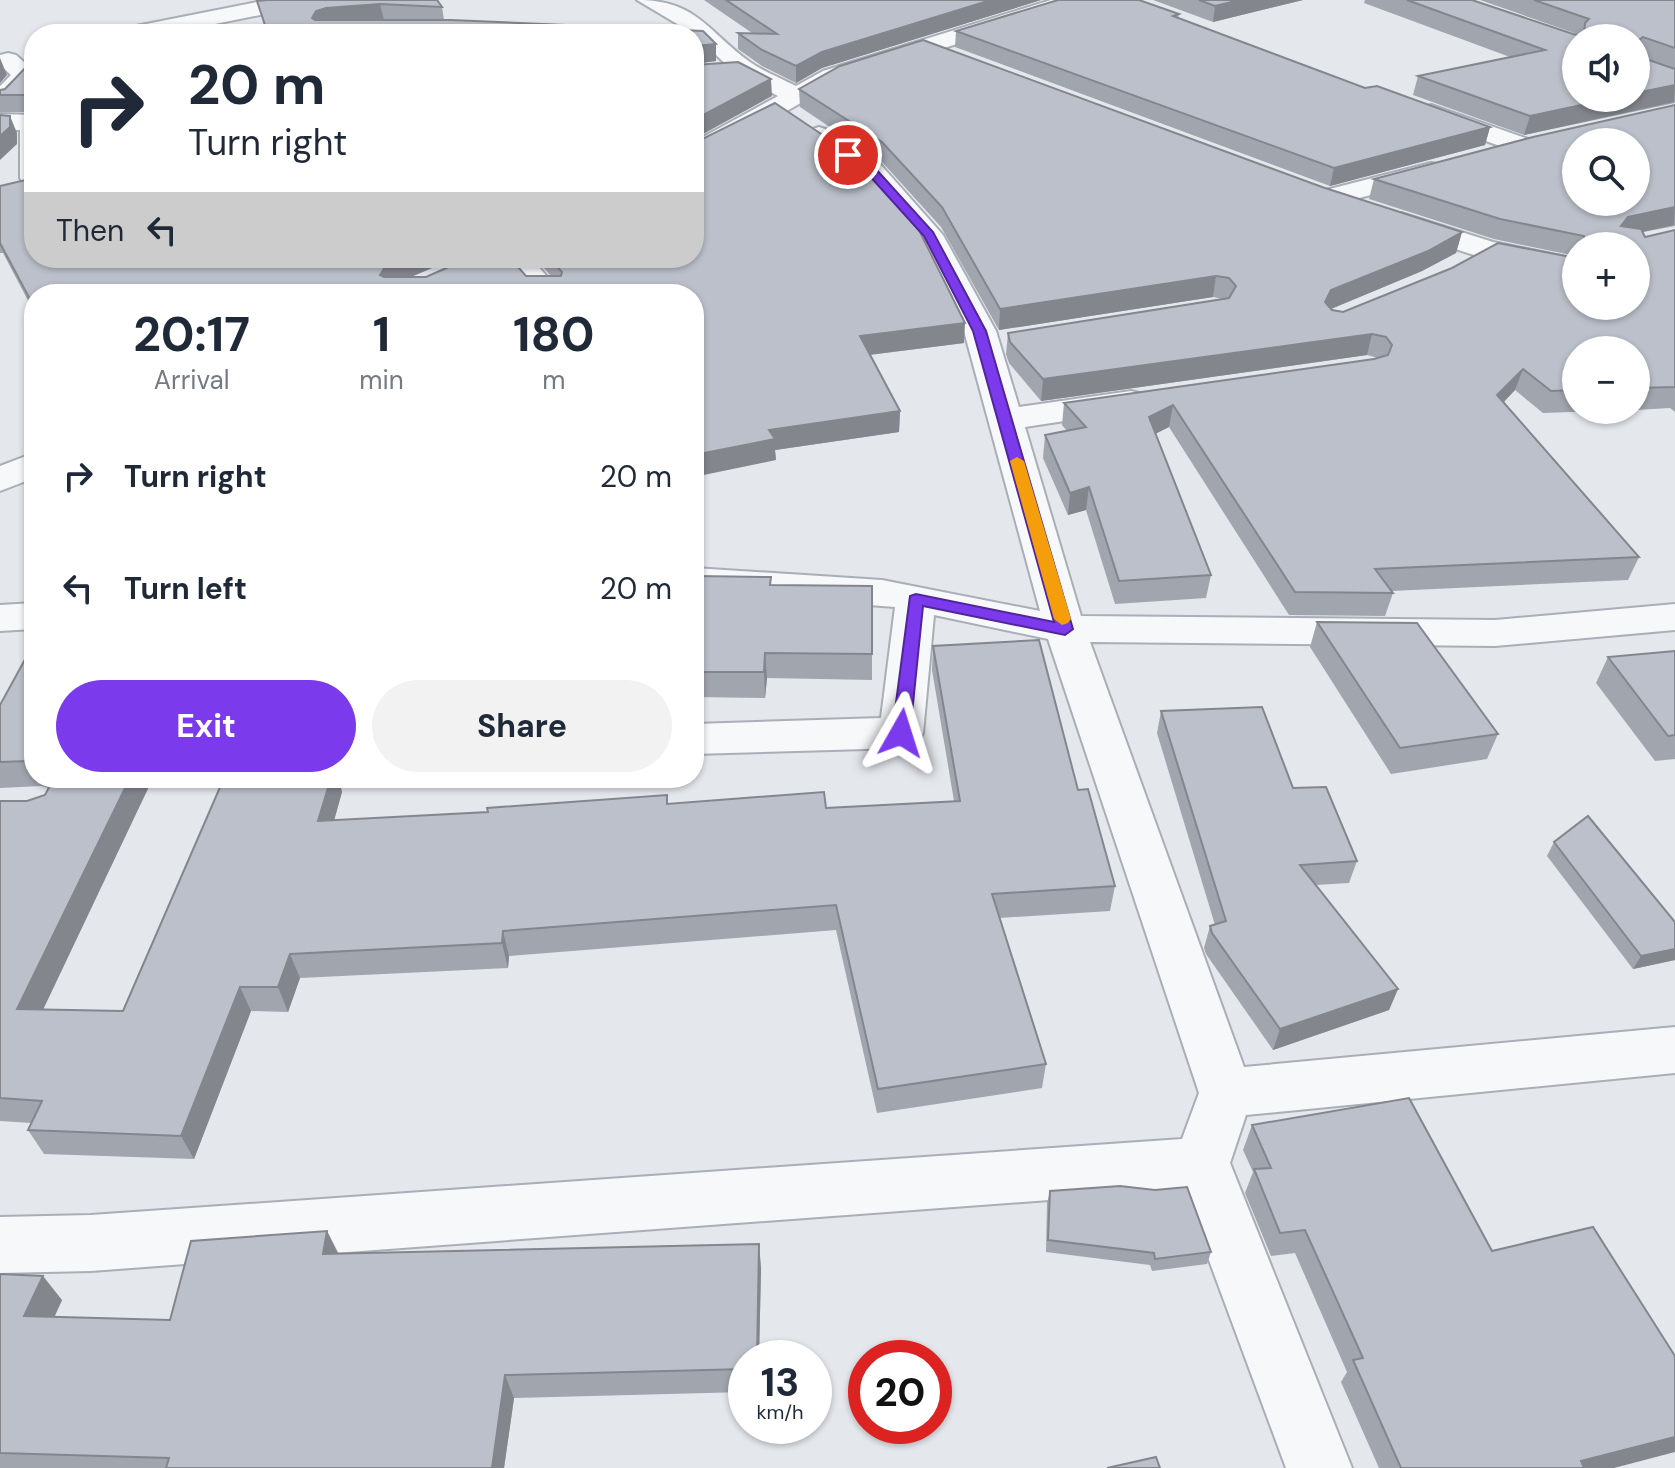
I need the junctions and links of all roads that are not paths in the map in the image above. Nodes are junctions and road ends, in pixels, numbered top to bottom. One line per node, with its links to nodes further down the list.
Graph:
1 (300, 0): 6 (street)
2 (648, 0): 9 (street)
3 (986, 0): 5 (street)
4 (1073, 0): 5 (street)
5 (1014, 18): 11 (street)
6 (199, 20): 7 (street); 8 (street)
7 (180, 24)
8 (208, 24)
9 (694, 24)
10 (704, 33): 15 (street)
11 (923, 47): 14 (street); 20 (street)
12 (24, 56): 13 (street)
13 (4, 60): 17 (street)
14 (967, 63)
15 (743, 68): 16 (street); 20 (street)
16 (706, 71)
17 (24, 74)
18 (24, 76): 19 (street)
19 (0, 99)
20 (787, 102): 26 (street); 35 (street)
21 (1404, 103): 25 (street)
22 (0, 122): 23 (street)
23 (24, 122)
24 (1553, 140): 25 (street)
25 (1522, 146): 28 (street)
26 (704, 148)
27 (1300, 187): 28 (street)
28 (1328, 198): 29 (street)
29 (1487, 250): 30 (street); 32 (street)
30 (1562, 265)
31 (524, 268): 33 (street)
32 (1448, 273)
33 (538, 284)
34 (1163, 397): 35 (street)
35 (1005, 419): 43 (street)
36 (24, 469): 37 (street)
37 (0, 480)
38 (704, 574): 39 (street)
39 (916, 599): 43 (street); 44 (street)
40 (24, 617): 42 (street)
41 (1675, 617): 43 (street)
42 (0, 618)
43 (1065, 629): 46 (street)
44 (704, 739)
45 (1675, 1050): 46 (street)
46 (1226, 1093): 47 (street)
47 (1201, 1163): 48 (street); 49 (street)
48 (0, 1245)
49 (1319, 1468)

